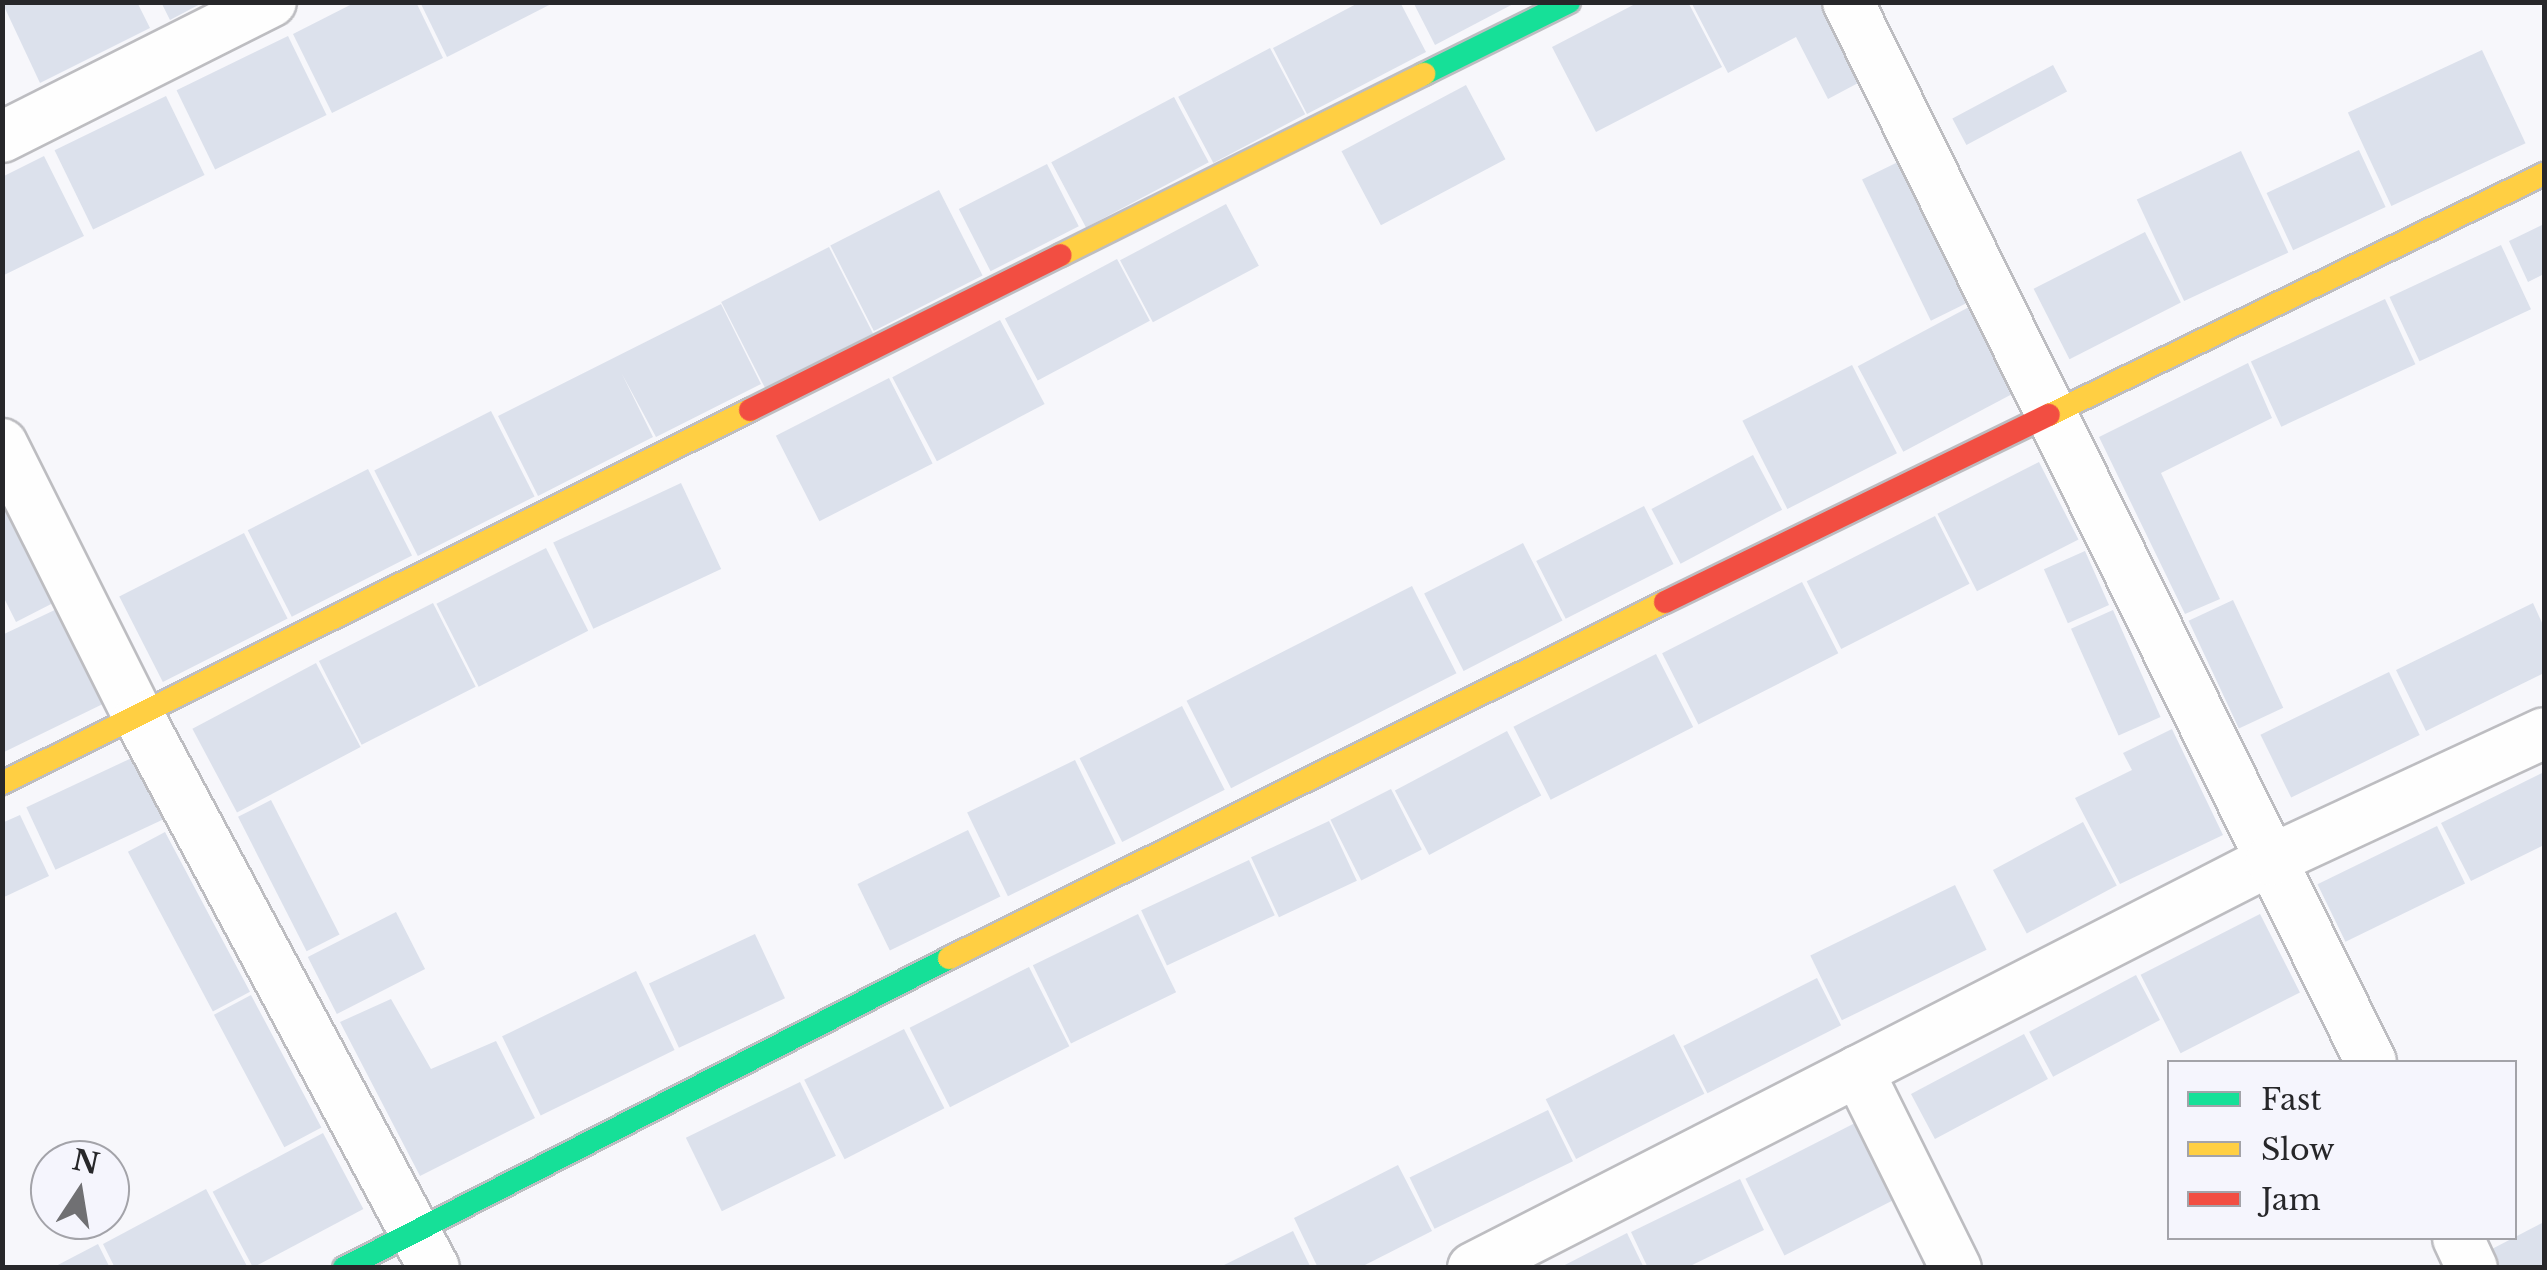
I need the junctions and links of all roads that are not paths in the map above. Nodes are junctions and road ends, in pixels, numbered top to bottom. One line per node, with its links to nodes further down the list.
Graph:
1 (271, 2): 4 (street)
2 (1570, 2): 8 (street)
3 (1848, 2): 6 (street)
4 (2, 137)
5 (2544, 174): 6 (street)
6 (2053, 413): 11 (street); 15 (street)
7 (2, 444): 8 (street)
8 (139, 717): 10 (street); 15 (street)
9 (2544, 733): 11 (street)
10 (2, 783)
11 (2271, 860): 12 (street); 13 (street)
12 (2370, 1060)
13 (1858, 1071): 17 (street); 18 (street)
14 (2459, 1240): 19 (street)
15 (425, 1250): 16 (street)
16 (344, 1268)
17 (1472, 1268)
18 (1956, 1268)
19 (2472, 1268)

